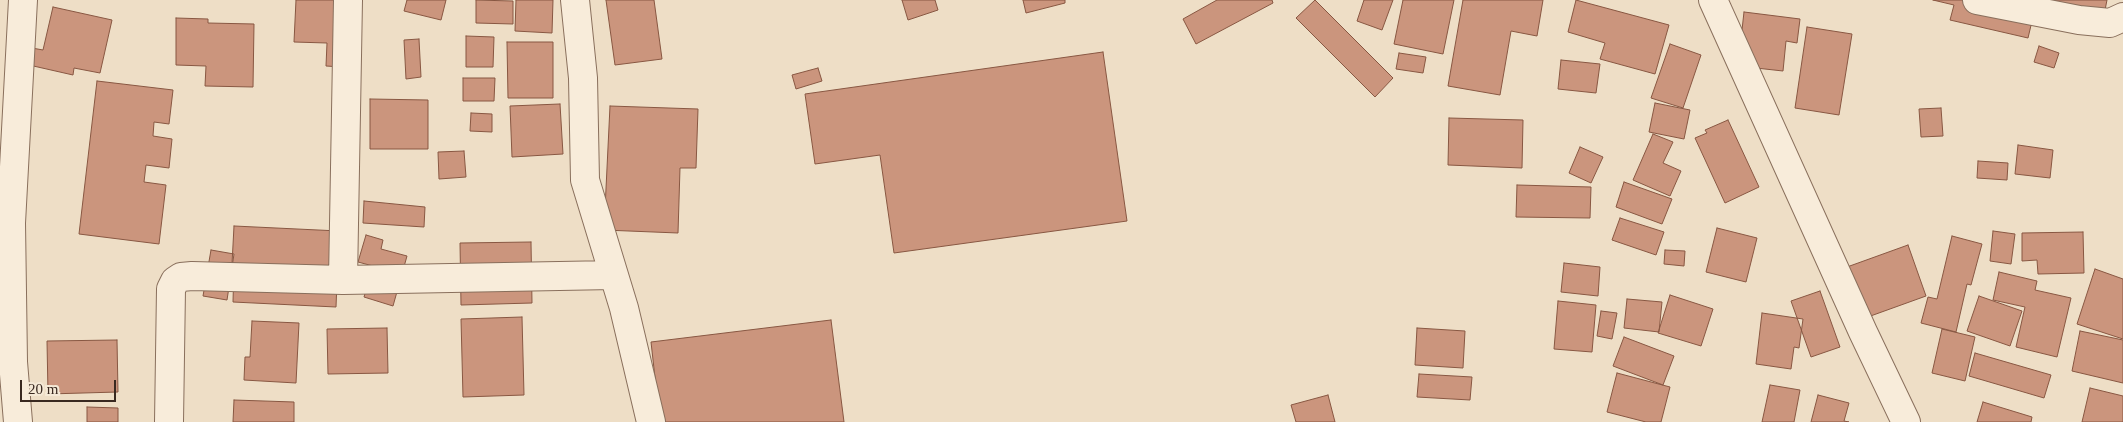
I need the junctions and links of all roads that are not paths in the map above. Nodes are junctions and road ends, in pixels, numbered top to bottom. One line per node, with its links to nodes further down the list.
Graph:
1 (23, 0): 9 (street)
2 (348, 0): 8 (street)
3 (575, 0): 7 (street)
4 (1713, 0): 12 (street)
5 (1978, 0): 6 (street)
6 (2123, 17)
7 (614, 275): 8 (street); 11 (street)
8 (343, 280): 10 (street)
9 (18, 422)
10 (169, 422)
11 (651, 422)
12 (1906, 422)

